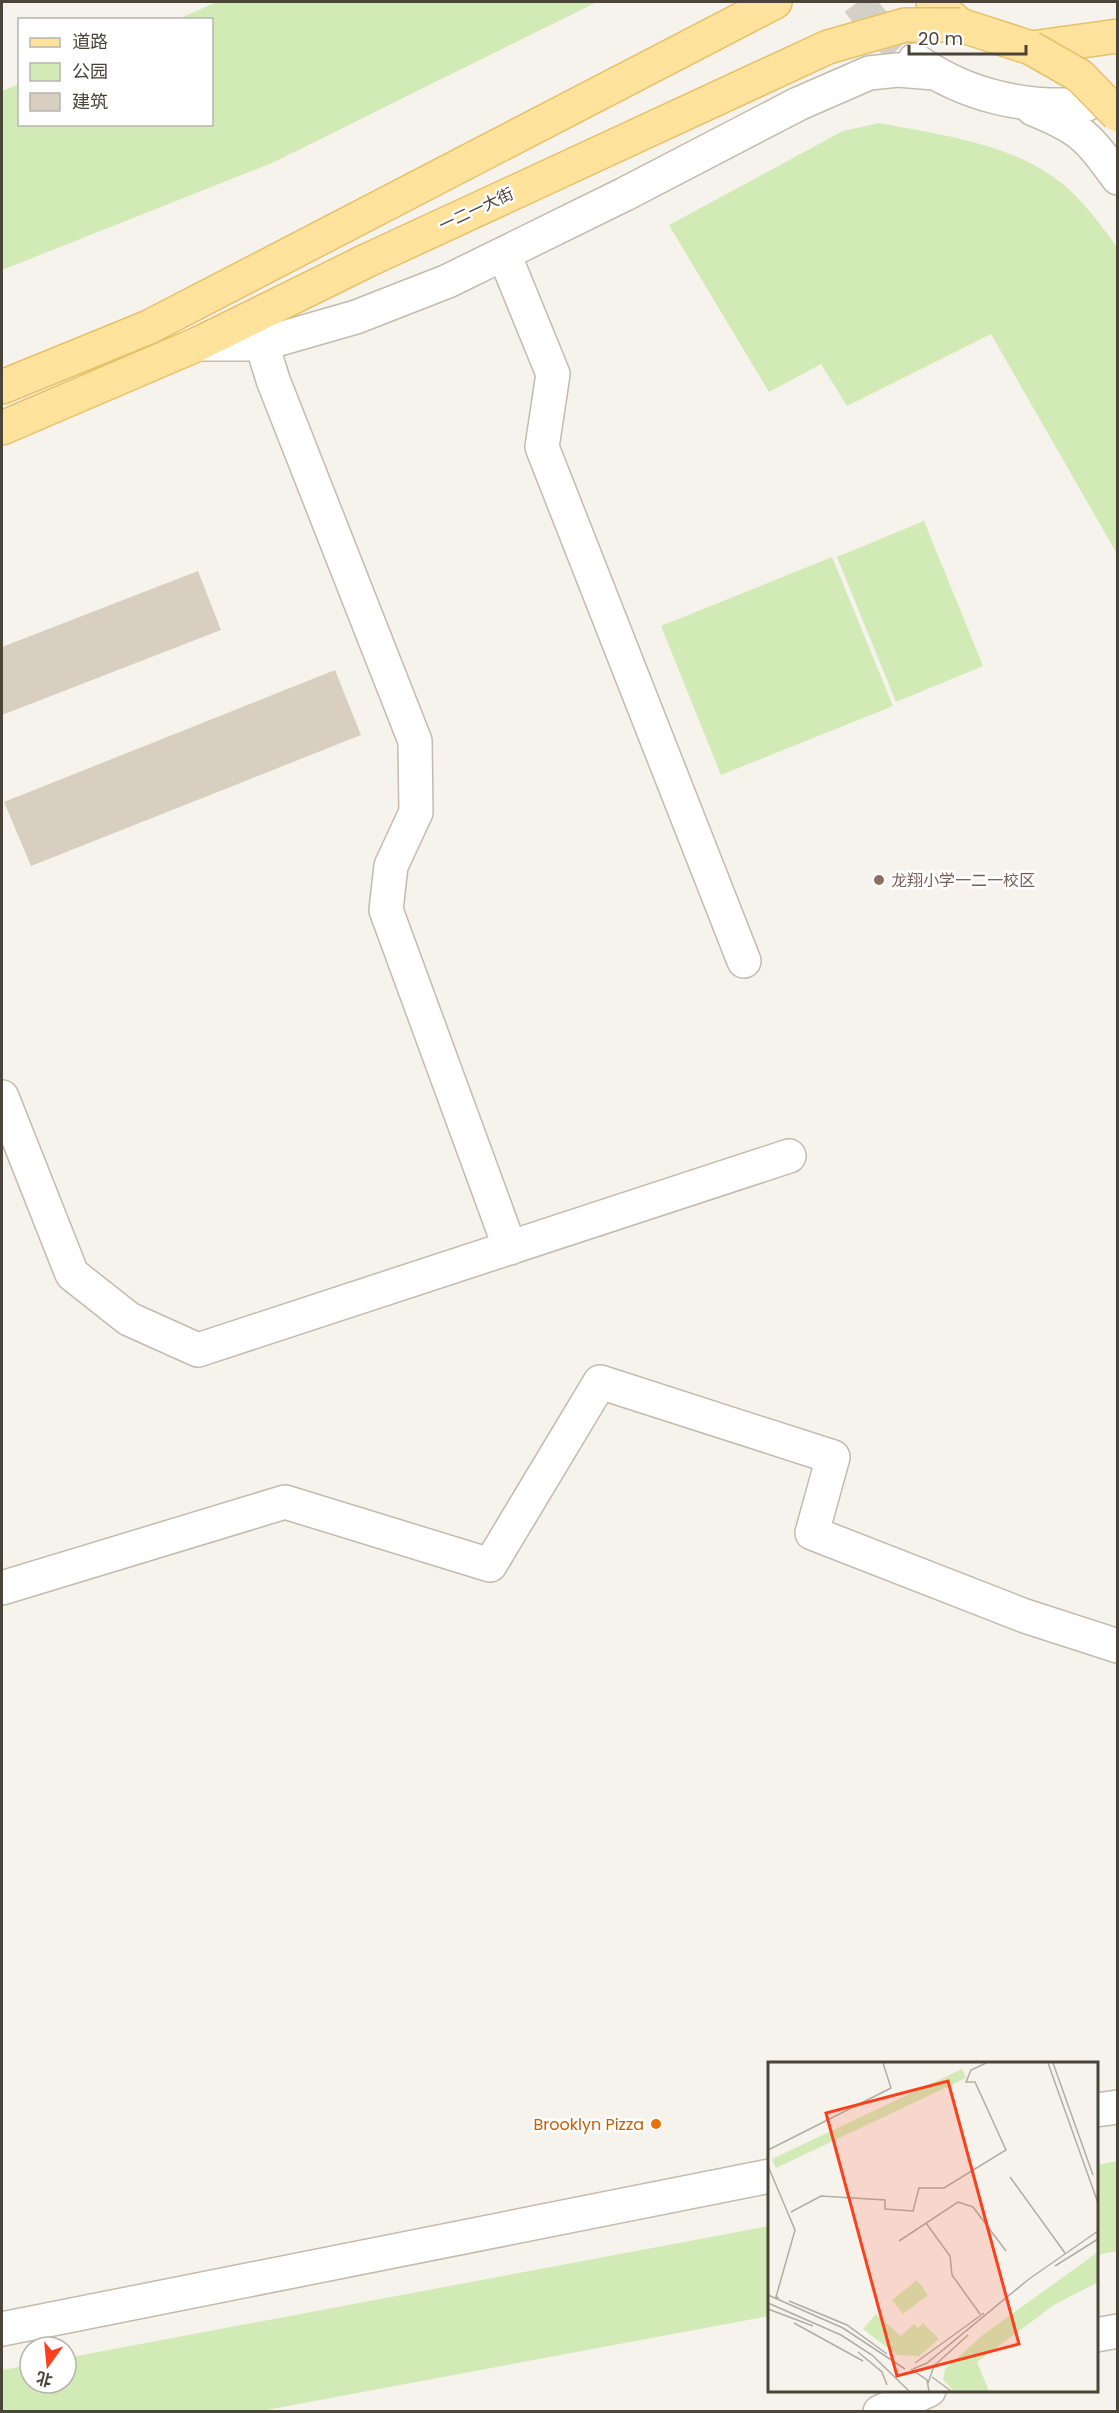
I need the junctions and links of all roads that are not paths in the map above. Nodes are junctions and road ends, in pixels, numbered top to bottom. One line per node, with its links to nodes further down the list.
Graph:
1 (775, 2): 15 (main road)
2 (933, 2): 3 (main road)
3 (960, 25): 6 (main road); 13 (main road, 一二一大街, bridge)
4 (1118, 36): 6 (main road)
5 (899, 48): 7 (street)
6 (1031, 48): 10 (main road, bridge)
7 (934, 73): 8 (street); 12 (street)
8 (1014, 102): 9 (street); 11 (street)
9 (1087, 104)
10 (1118, 115)
11 (1118, 178)
12 (504, 254): 14 (street); 17 (street)
13 (198, 344): 14 (street); 16 (main road, 一二一大街)
14 (262, 344): 20 (street)
15 (2, 387)
16 (2, 428)
17 (744, 961)
18 (2, 1097): 20 (street)
19 (789, 1156): 20 (street)
20 (510, 1248)
21 (2, 1588): 22 (street)
22 (1118, 1646)
23 (1118, 2107): 24 (street)
24 (1098, 2110)
25 (768, 2176): 26 (street)
26 (2, 2329)
27 (1118, 2331): 28 (street)
28 (1098, 2335)
29 (927, 2392): 30 (street)
30 (879, 2412)

